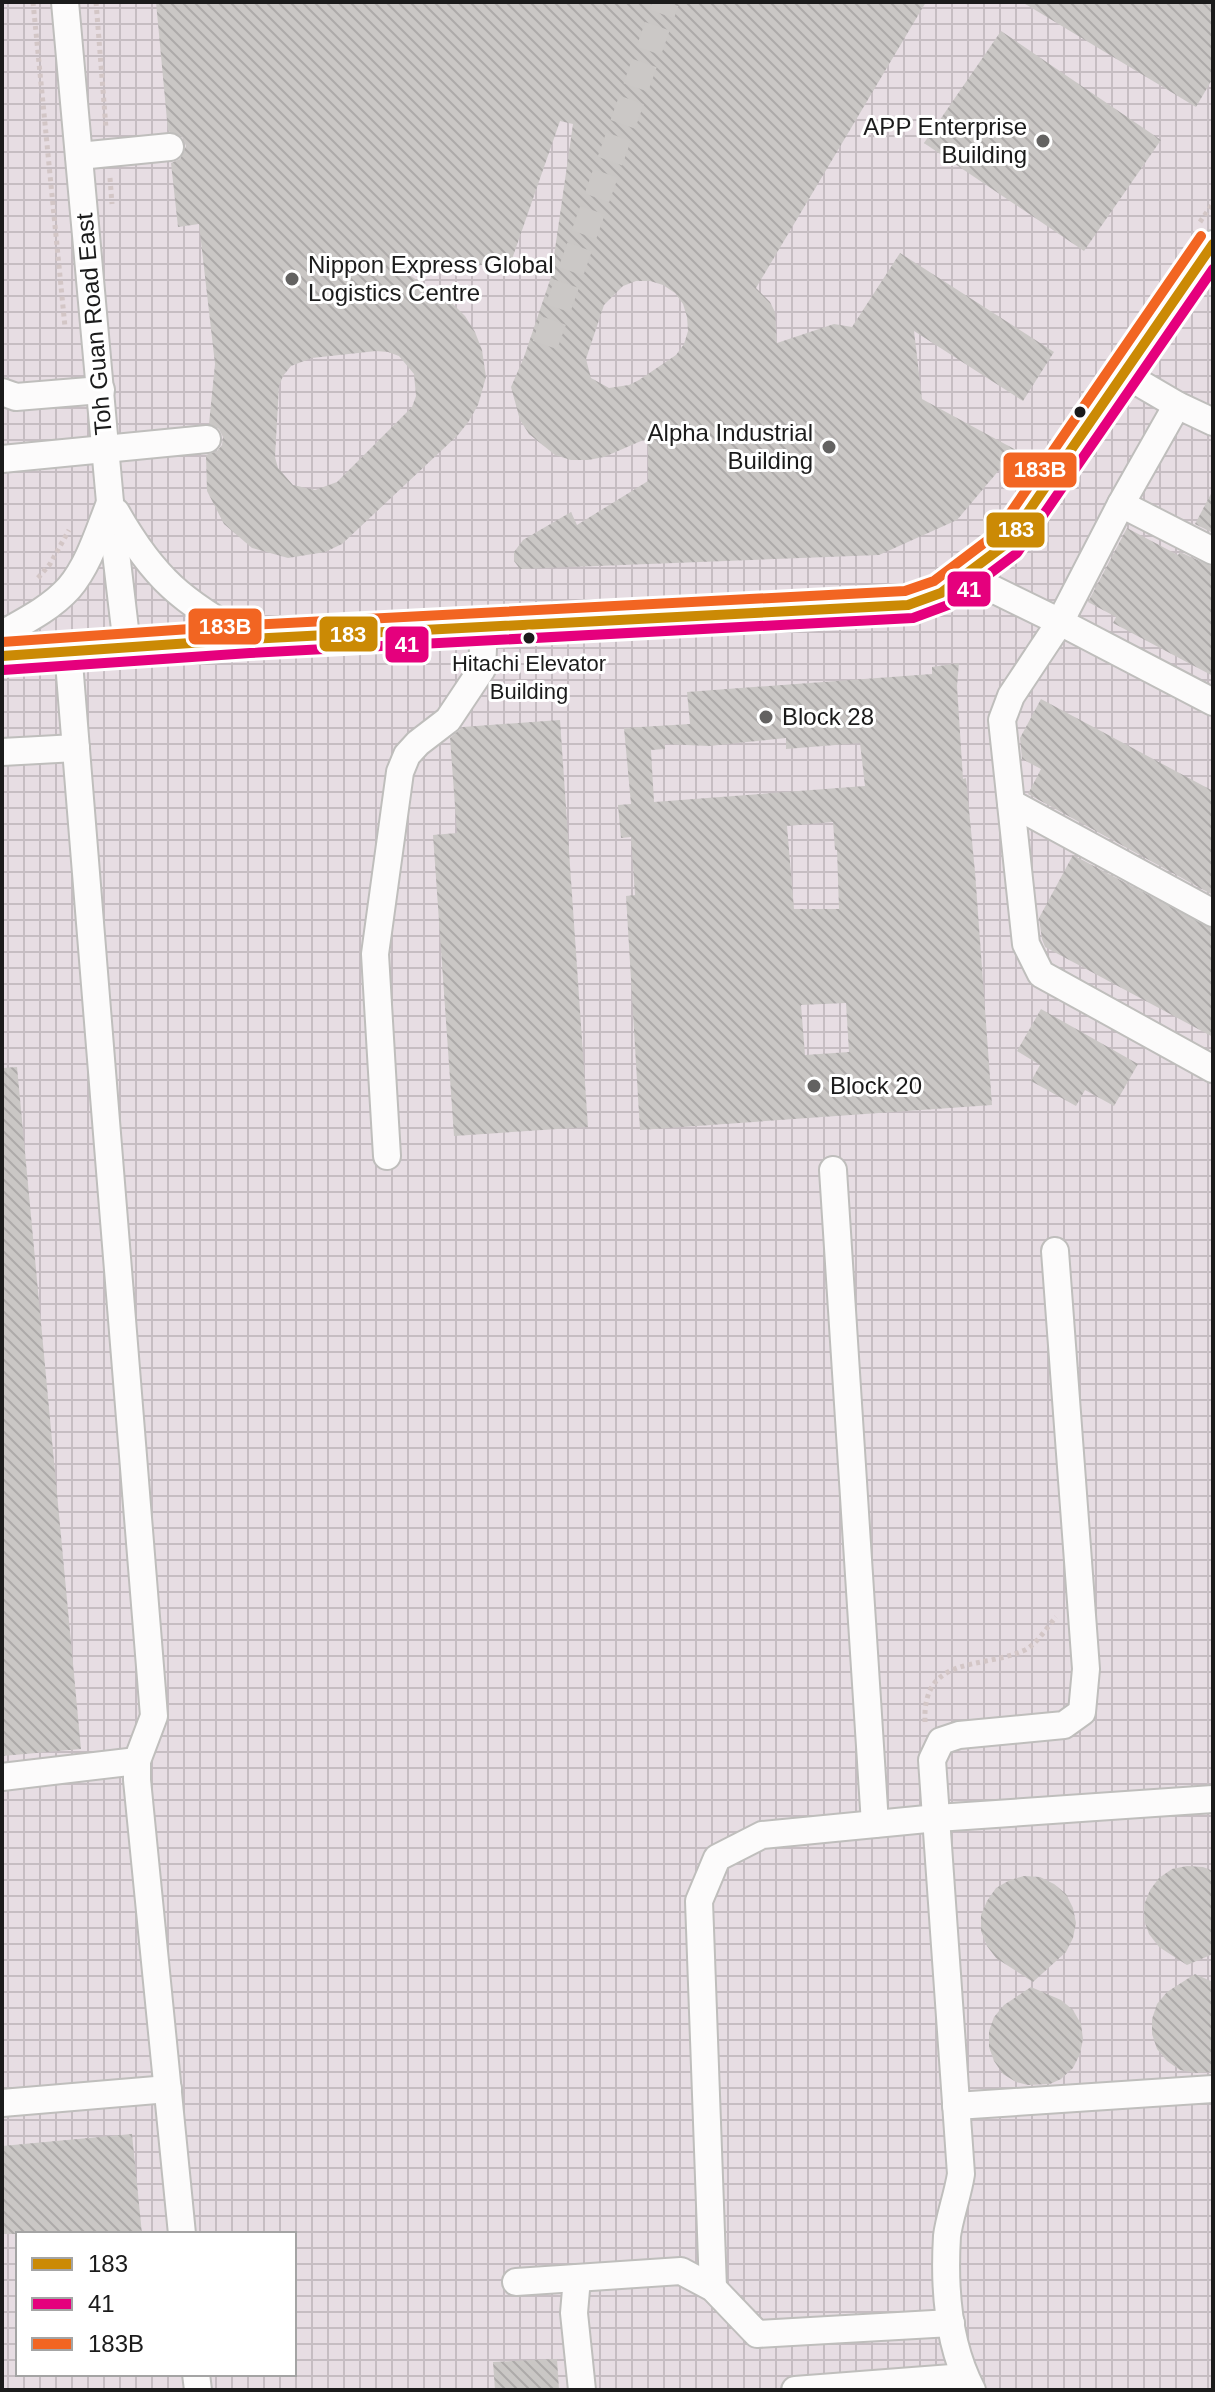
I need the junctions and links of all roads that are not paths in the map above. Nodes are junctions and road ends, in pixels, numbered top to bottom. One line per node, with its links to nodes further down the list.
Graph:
1 (65, 2): 3 (street, Toh Guan Road East)
2 (170, 147): 3 (street)
3 (79, 156): 6 (street, Toh Guan Road East)
4 (1204, 237): 5 (street)
5 (1124, 374): 8 (street); 16 (street)
6 (101, 390): 7 (street); 11 (street, Toh Guan Road East)
7 (2, 392)
8 (1177, 405): 9 (street); 14 (street)
9 (1213, 422)
10 (207, 439): 11 (street)
11 (106, 449): 12 (street); 13 (street, Toh Guan Road East)
12 (2, 459)
13 (110, 502): 19 (street); 20 (street); 21 (street, Toh Guan Road East)
14 (1121, 504): 15 (street); 17 (street)
15 (1213, 551)
16 (966, 576): 17 (street); 18 (street)
17 (1060, 622): 24 (street); 27 (street)
18 (484, 627): 20 (street); 30 (street)
19 (2, 634)
20 (249, 639): 21 (street)
21 (127, 646): 22 (street)
22 (68, 650): 23 (street); 25 (street)
23 (2, 656)
24 (1213, 702)
25 (76, 748): 26 (street); 33 (street)
26 (2, 752)
27 (1011, 803): 28 (street); 29 (street)
28 (1213, 913)
29 (1213, 1069)
30 (387, 1156)
31 (833, 1170): 37 (street)
32 (1055, 1251): 36 (street)
33 (137, 1761): 34 (street); 38 (street)
34 (2, 1777)
35 (1213, 1799): 36 (street)
36 (937, 1818): 37 (street); 41 (street)
37 (875, 1824): 45 (street)
38 (168, 2089): 40 (street); 42 (street)
39 (1213, 2089): 41 (street)
40 (2, 2103)
41 (956, 2106): 46 (street)
42 (182, 2232)
43 (577, 2278): 44 (street); 45 (street); 48 (street)
44 (516, 2282)
45 (713, 2288): 46 (street)
46 (951, 2323): 47 (street)
47 (968, 2384): 49 (street)
48 (582, 2390)
49 (795, 2390)

